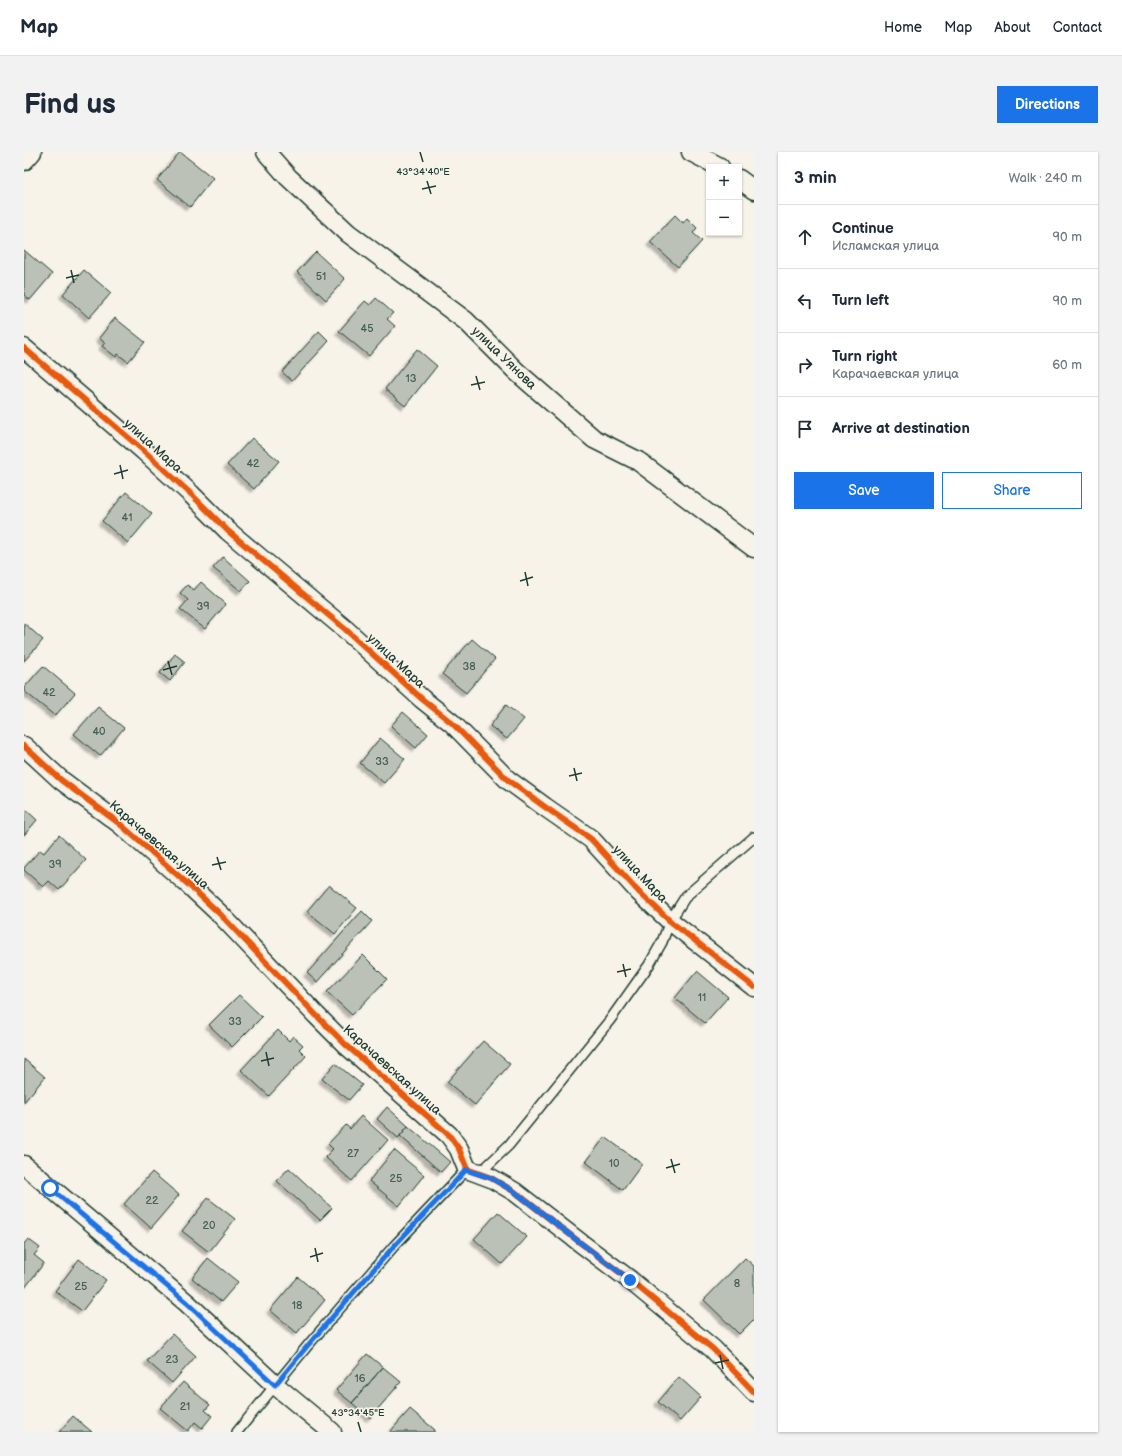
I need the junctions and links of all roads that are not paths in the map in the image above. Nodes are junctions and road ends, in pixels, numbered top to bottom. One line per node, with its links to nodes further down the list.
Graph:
1 (32, 152): 4 (street)
2 (266, 152): 9 (street, улица Уянова)
3 (690, 152): 5 (street)
4 (24, 161)
5 (714, 164)
6 (742, 181): 7 (street)
7 (754, 190)
8 (24, 348): 12 (street, улица Мара)
9 (754, 548)
10 (24, 746): 15 (street, Карачаевская улица)
11 (754, 837): 12 (lane)
12 (670, 921): 13 (street, улица Мара); 15 (lane)
13 (754, 987)
14 (24, 1165): 16 (street)
15 (466, 1170): 16 (lane); 17 (street)
16 (275, 1385): 18 (lane); 19 (street)
17 (754, 1392)
18 (237, 1432)
19 (332, 1432)

